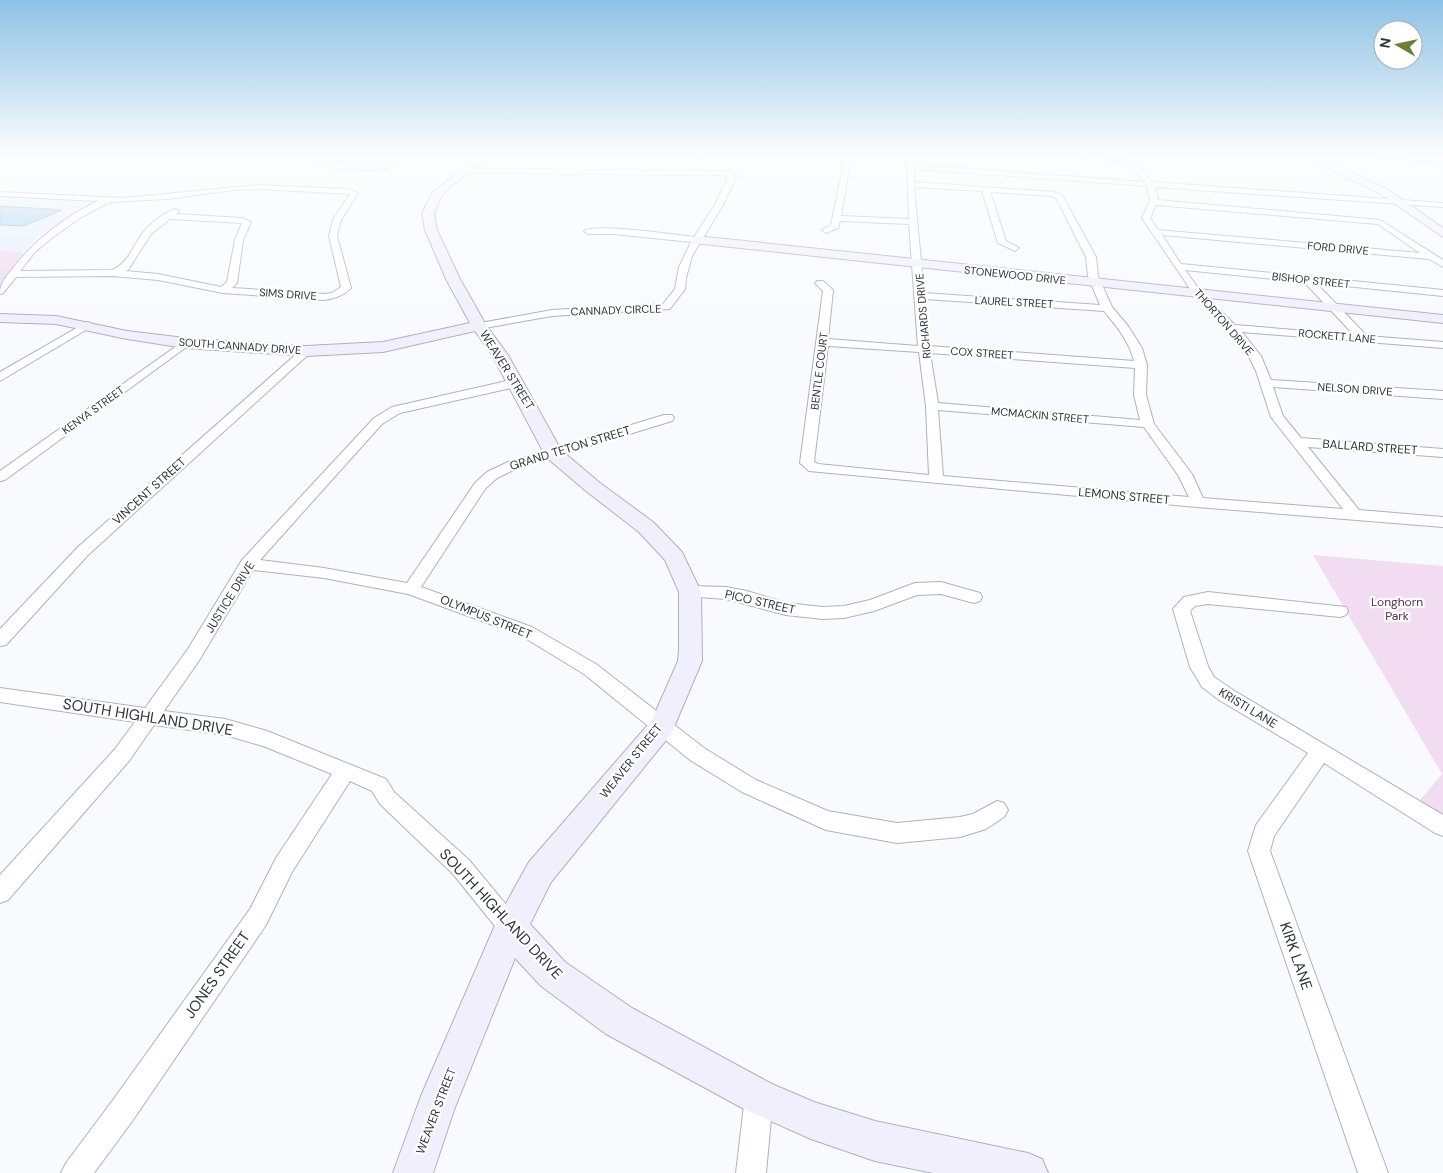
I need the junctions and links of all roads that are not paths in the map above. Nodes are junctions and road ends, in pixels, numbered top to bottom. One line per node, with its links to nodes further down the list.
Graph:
1 (91, 210): 29 (street)
2 (177, 210): 14 (street)
3 (344, 210): 33 (street, SIMS DRIVE)
4 (430, 210): 43 (street, WEAVER STREET)
5 (716, 210): 22 (street, CANNADY CIRCLE)
6 (838, 210): 15 (street)
7 (913, 210): 16 (street, RICHARDS DRIVE)
8 (992, 210): 23 (street)
9 (1066, 210): 32 (street)
10 (1148, 210): 20 (street, THORTON DRIVE)
11 (1241, 210): 24 (street)
12 (1413, 210): 21 (street)
13 (1415, 210): 17 (street)
14 (166, 216): 28 (street); 33 (street)
15 (836, 218): 16 (street); 18 (street)
16 (914, 222): 25 (street, RICHARDS DRIVE)
17 (1443, 227)
18 (826, 230)
19 (588, 231): 22 (street, STONEWOOD DRIVE)
20 (1155, 232): 24 (street, FORD DRIVE); 27 (street, THORTON DRIVE)
21 (1443, 233)
22 (697, 240): 25 (street, STONEWOOD DRIVE); 43 (street, CANNADY CIRCLE)
23 (1015, 248)
24 (1430, 256): 26 (street)
25 (919, 264): 32 (street, STONEWOOD DRIVE); 37 (street, RICHARDS DRIVE)
26 (1443, 264)
27 (1180, 267): 30 (street, BISHOP STREET); 36 (street, THORTON DRIVE)
28 (114, 273): 29 (street, SIMS DRIVE); 33 (street, SIMS DRIVE)
29 (13, 274): 34 (street)
30 (1306, 279): 35 (street, BISHOP STREET); 39 (street)
31 (820, 283): 46 (street, BENTLE COURT)
32 (1096, 283): 36 (street, STONEWOOD DRIVE); 38 (street)
33 (223, 290)
34 (0, 291)
35 (1443, 293)
36 (1198, 294): 39 (street, STONEWOOD DRIVE); 44 (street, THORTON DRIVE)
37 (921, 296): 38 (street, LAUREL STREET); 49 (street, RICHARDS DRIVE)
38 (1107, 308): 51 (street)
39 (1334, 308): 41 (street, STONEWOOD DRIVE); 45 (street)
40 (0, 318): 42 (street, SOUTH CANNADY DRIVE)
41 (1443, 319)
42 (87, 325): 47 (street, SOUTH CANNADY DRIVE); 52 (street)
43 (479, 326): 50 (street, SOUTH CANNADY DRIVE); 53 (street, WEAVER STREET)
44 (1232, 328): 45 (street, ROCKETT LANE); 54 (street, THORTON DRIVE)
45 (1363, 338): 48 (street, ROCKETT LANE)
46 (823, 342): 49 (street, COX STREET); 62 (street, BENTLE COURT)
47 (185, 343): 50 (street, SOUTH CANNADY DRIVE); 63 (street, KENYA STREET)
48 (1443, 345)
49 (924, 349): 51 (street, COX STREET); 56 (street, RICHARDS DRIVE)
50 (306, 352): 73 (street, VINCENT STREET)
51 (1141, 365): 58 (street)
52 (0, 377)
53 (516, 383): 60 (street, WEAVER STREET); 68 (street, JUSTICE DRIVE)
54 (1268, 383): 55 (street, NELSON DRIVE); 59 (street, THORTON DRIVE)
55 (1443, 395)
56 (932, 406): 58 (street, MCMACKIN STREET); 64 (street, RICHARDS DRIVE)
57 (668, 418): 60 (street, GRAND TETON STREET)
58 (1148, 424): 65 (street)
59 (1297, 442): 61 (street, BALLARD STREET); 66 (street, THORTON DRIVE)
60 (553, 453): 69 (street, GRAND TETON STREET); 70 (street, WEAVER STREET)
61 (1443, 453)
62 (807, 462): 64 (street, LEMONS STREET)
63 (0, 477)
64 (936, 480): 65 (street, LEMONS STREET)
65 (1198, 503): 66 (street, LEMONS STREET)
66 (1354, 514): 67 (street, LEMONS STREET)
67 (1443, 522)
68 (248, 564): 69 (street, OLYMPUS STREET); 75 (street, JUSTICE DRIVE)
69 (411, 589): 76 (street, OLYMPUS STREET)
70 (690, 592): 71 (street, PICO STREET); 76 (street, WEAVER STREET)
71 (974, 597)
72 (1340, 611): 77 (street, KRISTI LANE)
73 (0, 640)
74 (0, 695): 75 (street, SOUTH HIGHLAND DRIVE)
75 (150, 717): 78 (street, SOUTH HIGHLAND DRIVE); 81 (street, JUSTICE DRIVE)
76 (662, 726): 79 (street, OLYMPUS STREET); 82 (street, WEAVER STREET)
77 (1321, 751): 80 (street, KRISTI LANE); 88 (street, KIRK LANE)
78 (346, 770): 82 (street, SOUTH HIGHLAND DRIVE); 84 (street, JONES STREET)
79 (997, 810)
80 (1443, 826)
81 (0, 892)
82 (511, 928): 83 (street, SOUTH HIGHLAND DRIVE); 85 (street, WEAVER STREET)
83 (760, 1097): 86 (street); 87 (street, SOUTH HIGHLAND DRIVE)
84 (76, 1173)
85 (412, 1173)
86 (751, 1173)
87 (1028, 1173)
88 (1373, 1173)

